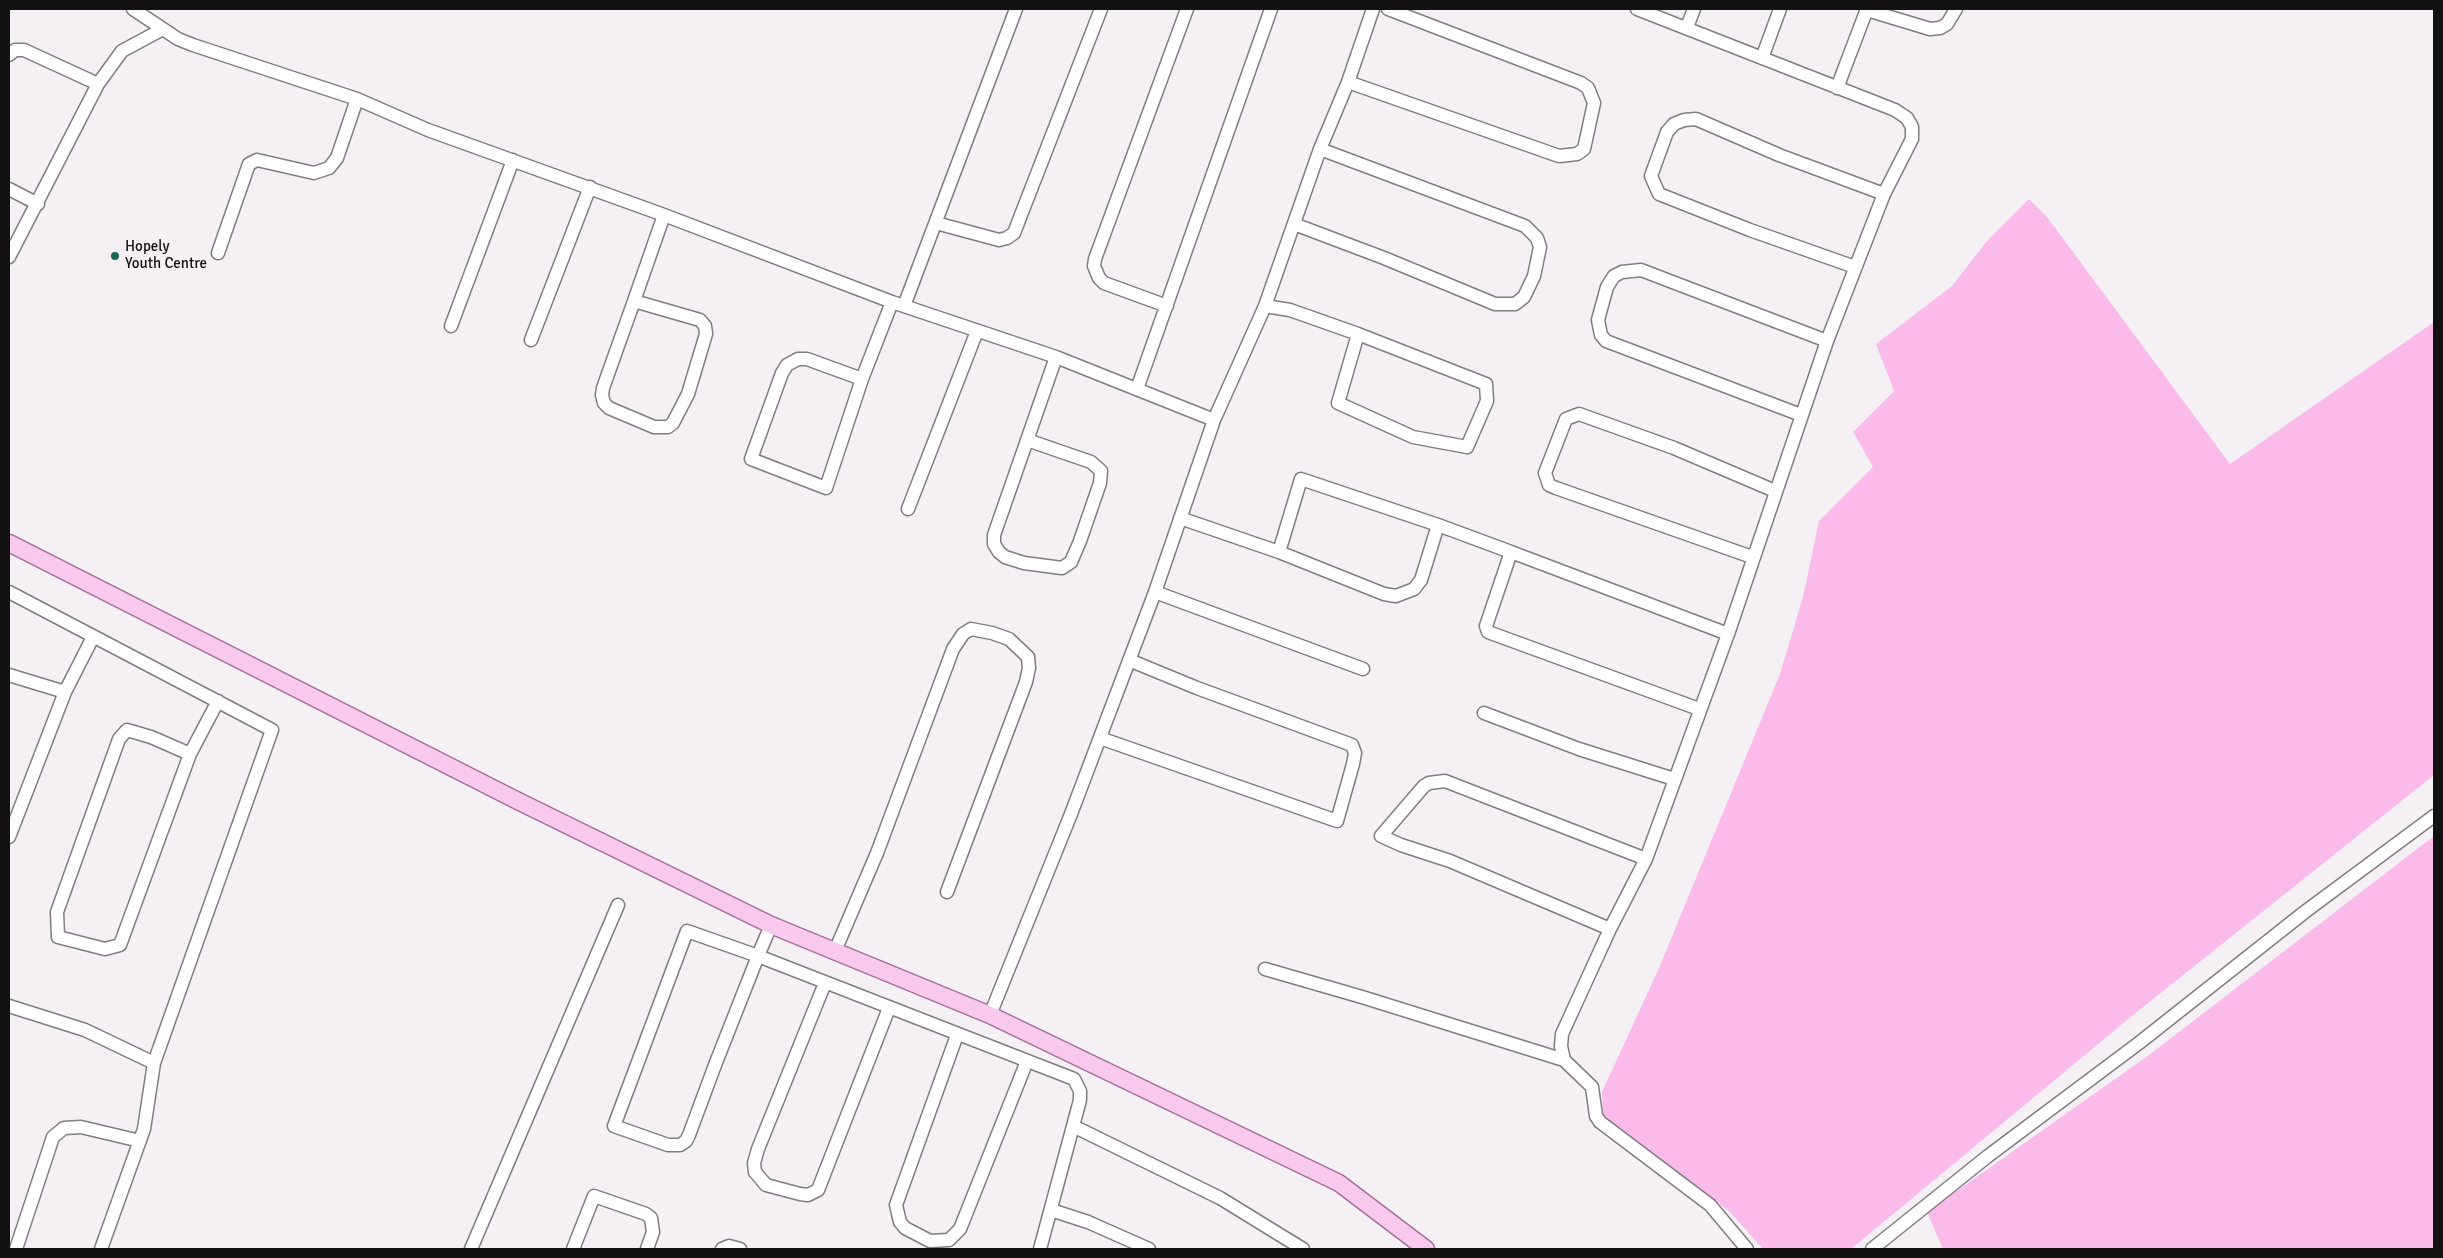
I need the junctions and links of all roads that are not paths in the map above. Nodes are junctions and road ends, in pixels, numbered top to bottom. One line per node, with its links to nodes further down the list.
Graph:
1 (133, 9): 14 (street)
2 (1016, 9): 28 (street)
3 (1101, 9): 28 (street)
4 (1187, 9): 35 (street)
5 (1271, 9): 35 (street)
6 (1373, 9): 17 (street)
7 (1388, 9): 17 (street)
8 (1637, 9): 13 (street)
9 (1694, 9): 13 (street)
10 (1780, 9): 16 (street)
11 (1867, 9): 12 (street); 19 (street)
12 (1956, 9)
13 (1687, 27): 16 (street)
14 (163, 29): 18 (street); 20 (street)
15 (9, 55): 18 (street)
16 (1762, 58): 19 (street)
17 (1348, 82): 21 (street)
18 (98, 84): 26 (street)
19 (1837, 88): 25 (street)
20 (358, 99): 22 (street); 30 (street)
21 (1320, 149): 29 (street); 29 (street)
22 (513, 160): 23 (street); 37 (street)
23 (590, 188): 27 (street); 40 (street)
24 (9, 189): 26 (street)
25 (1884, 194): 32 (street); 32 (street)
26 (38, 204): 31 (street)
27 (664, 214): 33 (street); 34 (street)
28 (936, 223): 34 (street)
29 (1294, 224): 36 (street)
30 (218, 253)
31 (9, 257)
32 (1855, 267): 41 (street)
33 (634, 301): 33 (street)
34 (898, 304): 38 (street); 43 (street)
35 (1167, 306): 44 (street)
36 (1265, 306): 39 (street); 46 (street)
37 (451, 326)
38 (977, 331): 42 (street); 49 (street)
39 (1358, 334): 39 (street)
40 (531, 340)
41 (1827, 341): 45 (street); 45 (street)
42 (1056, 357): 44 (street); 47 (street)
43 (862, 379): 43 (street)
44 (1137, 389): 46 (street)
45 (1801, 415): 48 (street)
46 (1214, 420): 50 (street)
47 (1027, 440): 47 (street)
48 (1775, 491): 55 (street); 55 (street)
49 (908, 509)
50 (1180, 518): 53 (street); 57 (street)
51 (1438, 525): 53 (street); 53 (street); 54 (street)
52 (9, 543): 75 (main road)
53 (1279, 552)
54 (1511, 552): 58 (street); 65 (street)
55 (1752, 557): 58 (street)
56 (9, 592): 59 (street)
57 (1155, 592): 60 (street); 61 (street)
58 (1728, 634): 65 (street)
59 (93, 637): 63 (street); 64 (street)
60 (1129, 660): 67 (street); 67 (street)
61 (1363, 669)
62 (9, 675): 63 (street)
63 (65, 692): 71 (street)
64 (218, 701): 68 (street); 87 (street)
65 (1699, 709): 69 (street)
66 (1484, 713): 69 (street)
67 (1100, 738): 83 (street)
68 (190, 754): 68 (street)
69 (1674, 779): 72 (street)
70 (2434, 816): 103 (street)
71 (9, 837)
72 (1646, 858): 76 (street); 76 (street)
73 (947, 892): 77 (street)
74 (618, 905): 93 (street)
75 (771, 926): 77 (main road); 78 (street)
76 (1610, 928): 85 (street)
77 (835, 951): 83 (main road)
78 (758, 956): 78 (street); 80 (street)
79 (1265, 969): 85 (street)
80 (825, 983): 81 (street); 81 (street)
81 (889, 1008): 84 (street)
82 (10, 1009): 87 (street)
83 (990, 1015): 101 (main road)
84 (957, 1035): 86 (street); 86 (street)
85 (1564, 1060): 102 (street)
86 (1027, 1061): 88 (street)
87 (154, 1063): 89 (street)
88 (1073, 1126): 90 (street); 100 (street)
89 (140, 1141): 91 (street); 92 (street)
90 (1051, 1210): 98 (street); 99 (street)
91 (16, 1249)
92 (101, 1249)
93 (472, 1249)
94 (573, 1249): 95 (street)
95 (647, 1249)
96 (722, 1249): 97 (street)
97 (740, 1249)
98 (1040, 1249)
99 (1149, 1249)
100 (1303, 1249)
101 (1426, 1249)
102 (1747, 1249)
103 (1872, 1249)

